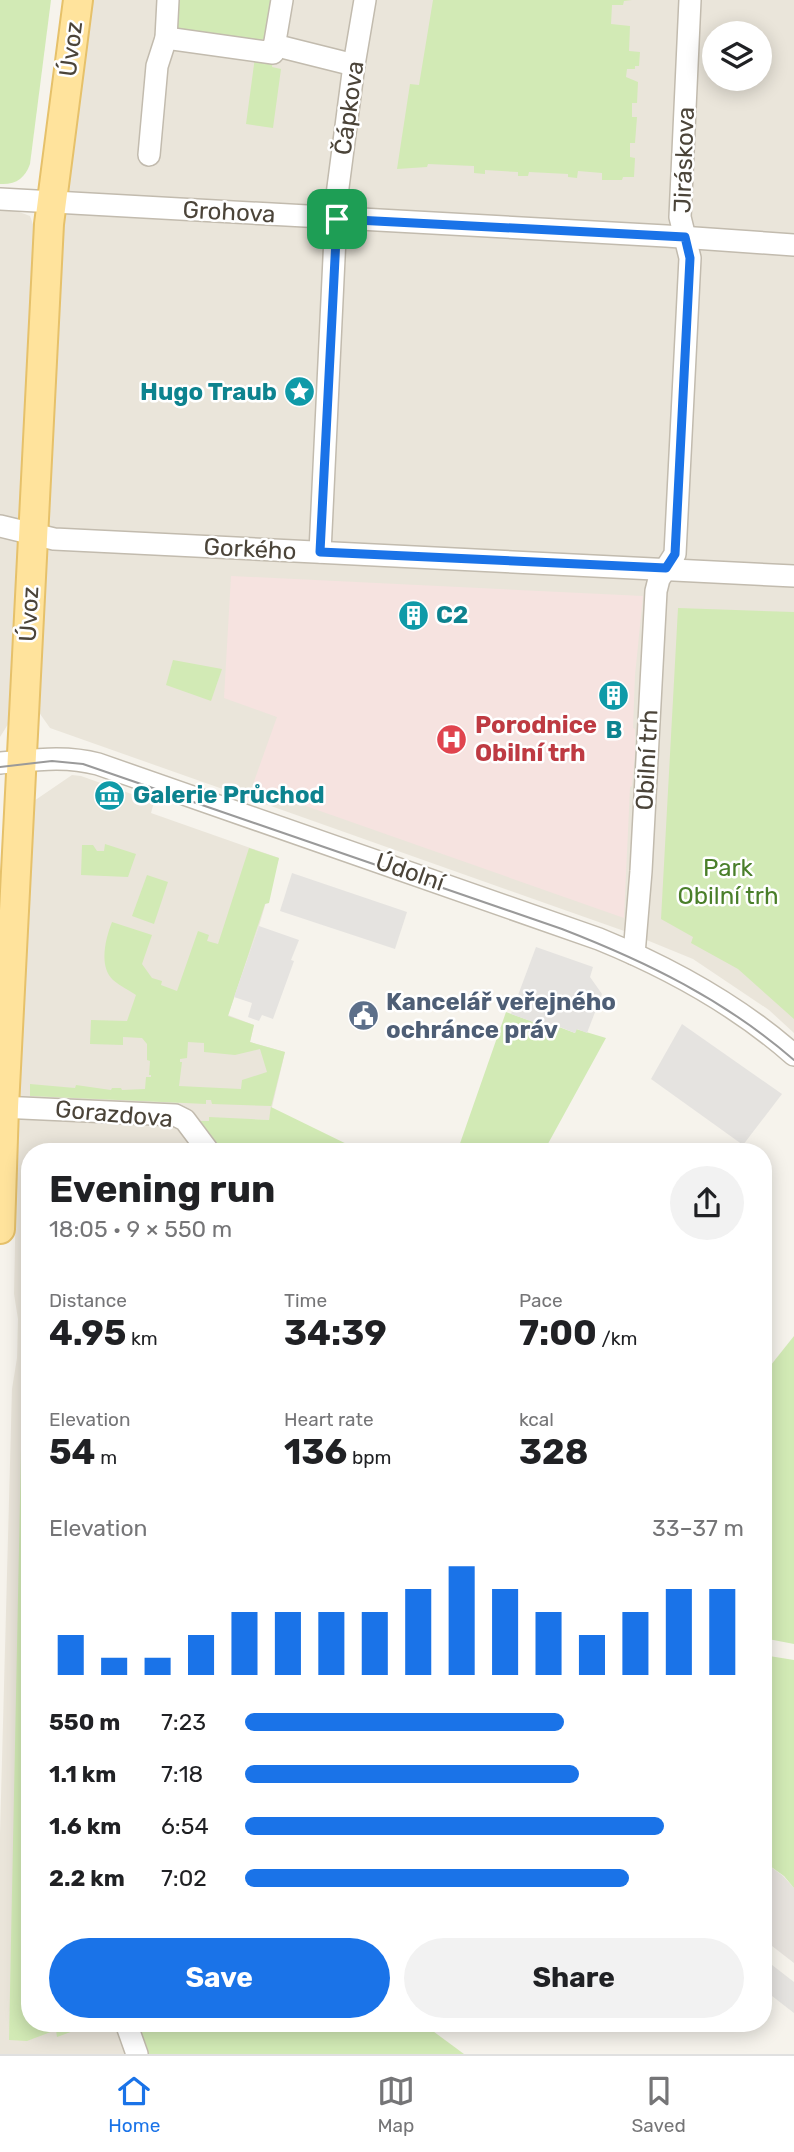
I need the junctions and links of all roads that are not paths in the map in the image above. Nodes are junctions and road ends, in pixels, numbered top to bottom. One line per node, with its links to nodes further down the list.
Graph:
1 (78, 0): 11 (main road, Úvoz)
2 (168, 0): 6 (street)
3 (282, 0): 7 (street)
4 (365, 0): 8 (street, Čápkova)
5 (690, 0): 13 (street, Jiráskova)
6 (166, 38): 7 (street); 9 (street)
7 (274, 45): 8 (street)
8 (354, 65): 12 (street, Čápkova)
9 (149, 155)
10 (0, 199): 11 (street, Grohova)
11 (51, 202): 12 (street, Grohova); 16 (main road, Úvoz)
12 (337, 219): 13 (street, Grohova); 17 (street, Čápkova)
13 (685, 237): 14 (street, Grohova); 18 (street, Jiráskova)
14 (794, 245)
15 (0, 526): 16 (street, Gorkého)
16 (33, 534): 17 (street, Gorkého); 20 (main road, Úvoz)
17 (320, 552): 18 (street, Gorkého)
18 (666, 568): 19 (street, Gorkého); 21 (street, Obilní trh)
19 (794, 576)
20 (12, 762): 21 (street, Údolní); 23 (main road, Úvoz)
21 (634, 954): 22 (street, Údolní)
22 (794, 1055)
23 (2, 1107): 24 (street, Gorazdova); 25 (main road, Úvoz)
24 (202, 1143)
25 (0, 1214): 26 (main road, Úvoz)
26 (0, 1229)
27 (129, 2032): 28 (street)
28 (137, 2054)

